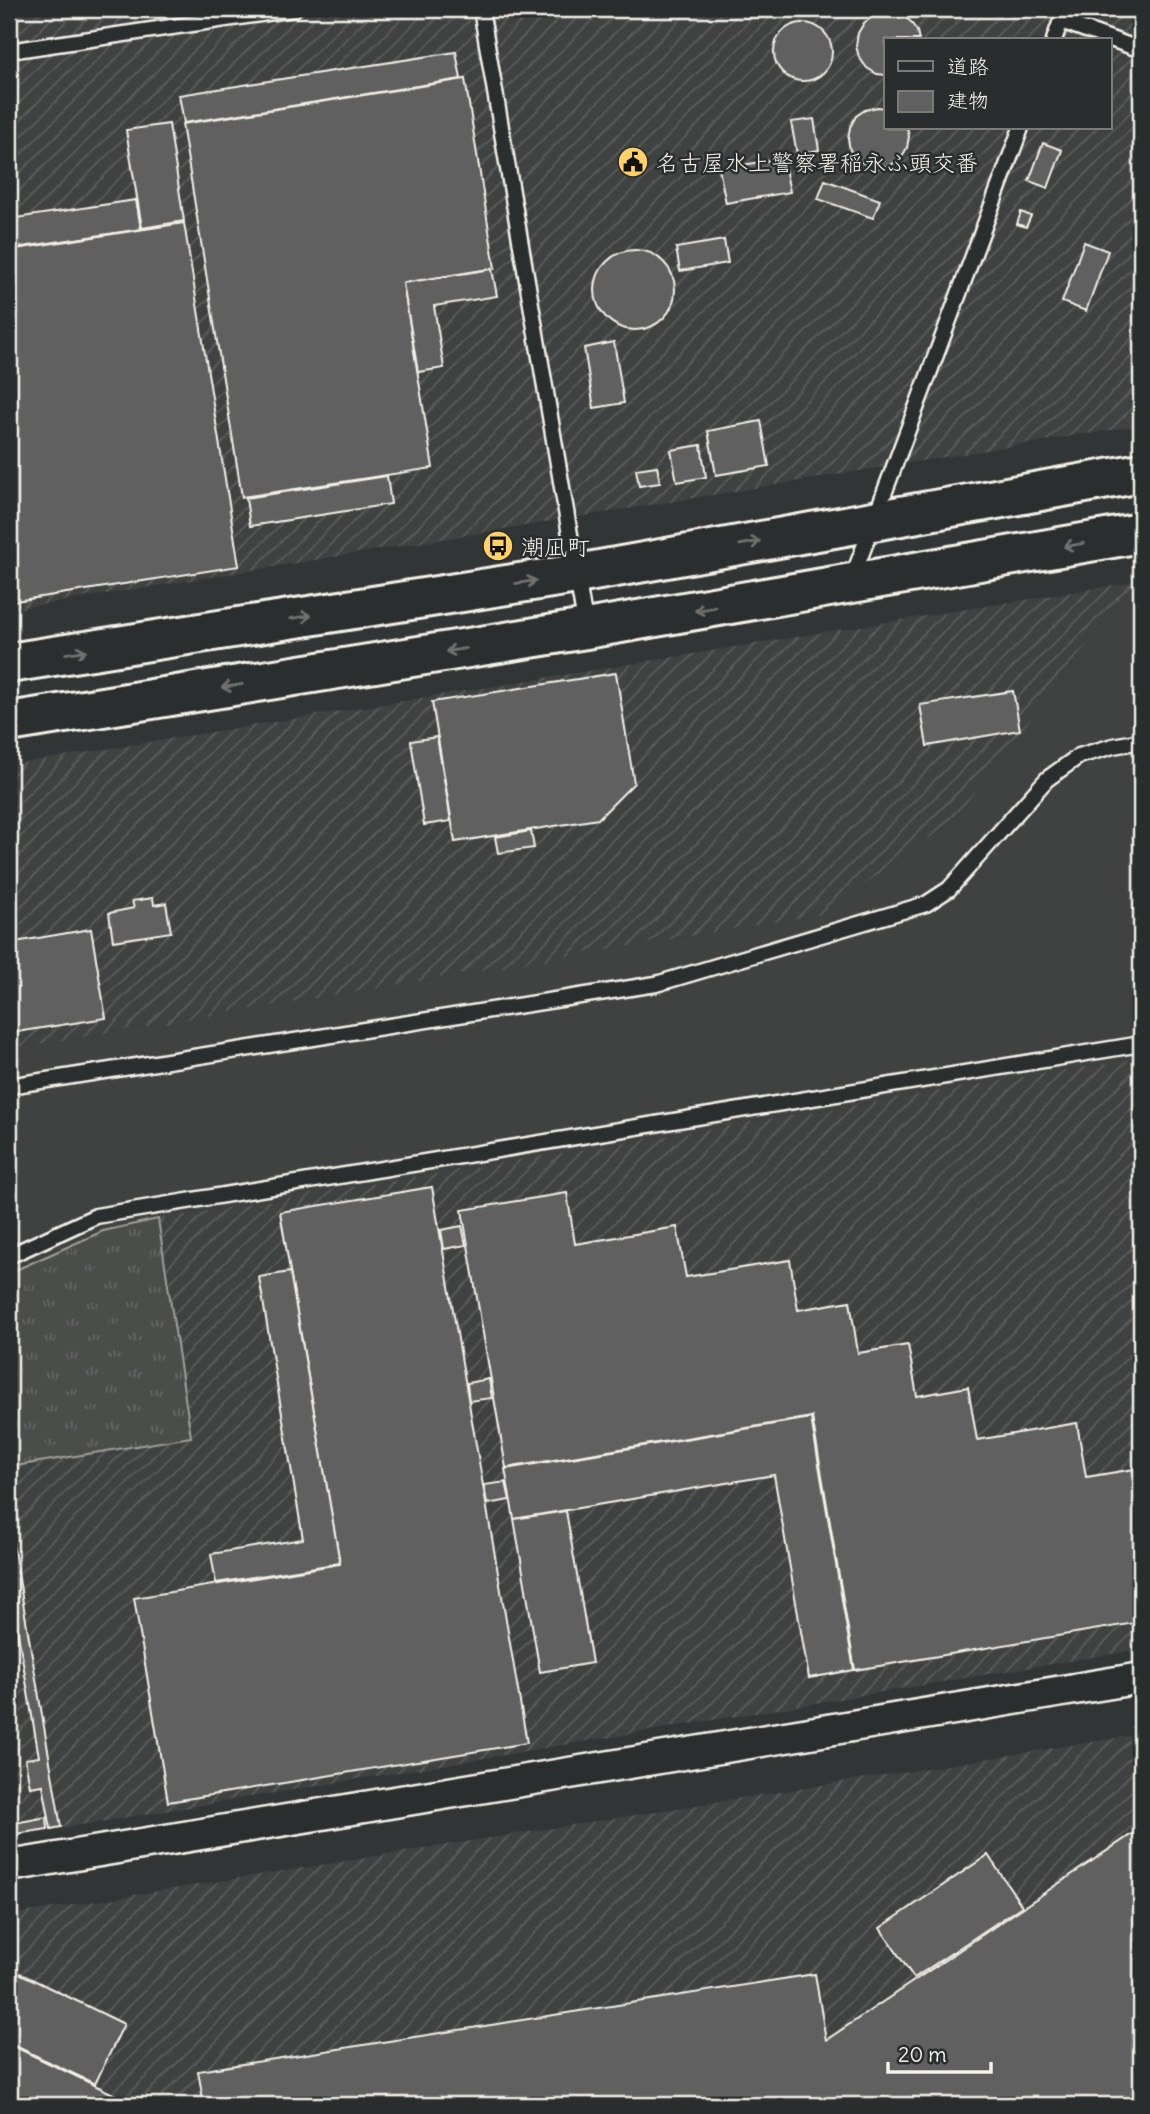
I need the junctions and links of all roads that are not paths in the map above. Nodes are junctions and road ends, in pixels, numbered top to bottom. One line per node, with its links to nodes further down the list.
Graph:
1 (294, 9): 6 (lane)
2 (481, 9): 11 (lane)
3 (1063, 15): 4 (lane); 5 (lane)
4 (1055, 38)
5 (1141, 50)
6 (9, 51)
7 (1020, 130): 9 (lane)
8 (1141, 474): 9 (street)
9 (874, 521): 11 (street, one-way to 9); 12 (lane)
10 (1141, 533): 12 (street, one-way to 12)
11 (577, 574): 13 (lane); 14 (street, one-way to 11)
12 (851, 584): 13 (street, one-way to 13)
13 (586, 629): 15 (street, one-way to 15)
14 (9, 663)
15 (9, 722)
16 (1141, 741): 18 (lane)
17 (1141, 1044): 19 (lane)
18 (9, 1086)
19 (9, 1255)
20 (1141, 1678): 21 (street)
21 (9, 1866)

